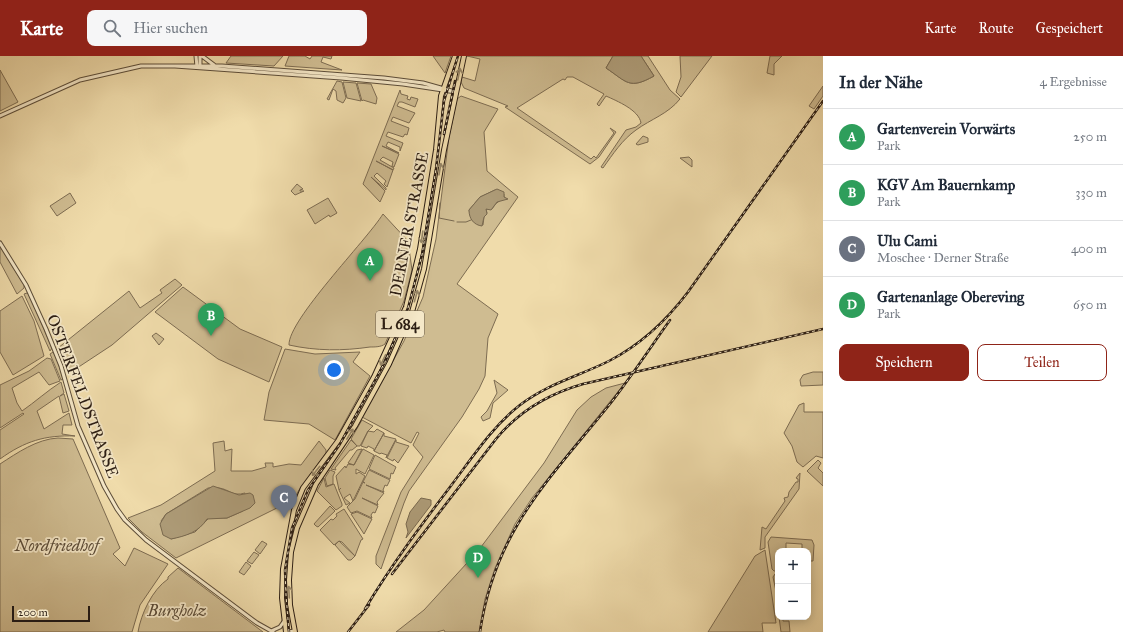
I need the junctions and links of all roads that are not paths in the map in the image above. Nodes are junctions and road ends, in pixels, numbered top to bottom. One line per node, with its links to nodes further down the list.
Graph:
1 (196, 56): 5 (street)
2 (201, 56): 5 (street); 6 (street)
3 (455, 56): 7 (main road, DERNER STRASSE / L 684)
4 (464, 56): 8 (main road, DERNER STRASSE / L 684, one-way to 4)
5 (198, 66): 6 (street); 7 (street); 9 (street)
6 (216, 66): 7 (street)
7 (443, 89): 8 (street); 11 (main road, DERNER STRASSE / L 684, one-way to 11)
8 (456, 92): 14 (main road, DERNER STRASSE / L 684, one-way to 8)
9 (0, 116)
10 (0, 243): 12 (street, OSTERFELDSTRASSE)
11 (285, 620): 12 (street); 13 (main road, DERNER STRASSE / L 684)
12 (271, 632)
13 (287, 632): 14 (street)
14 (294, 632)

